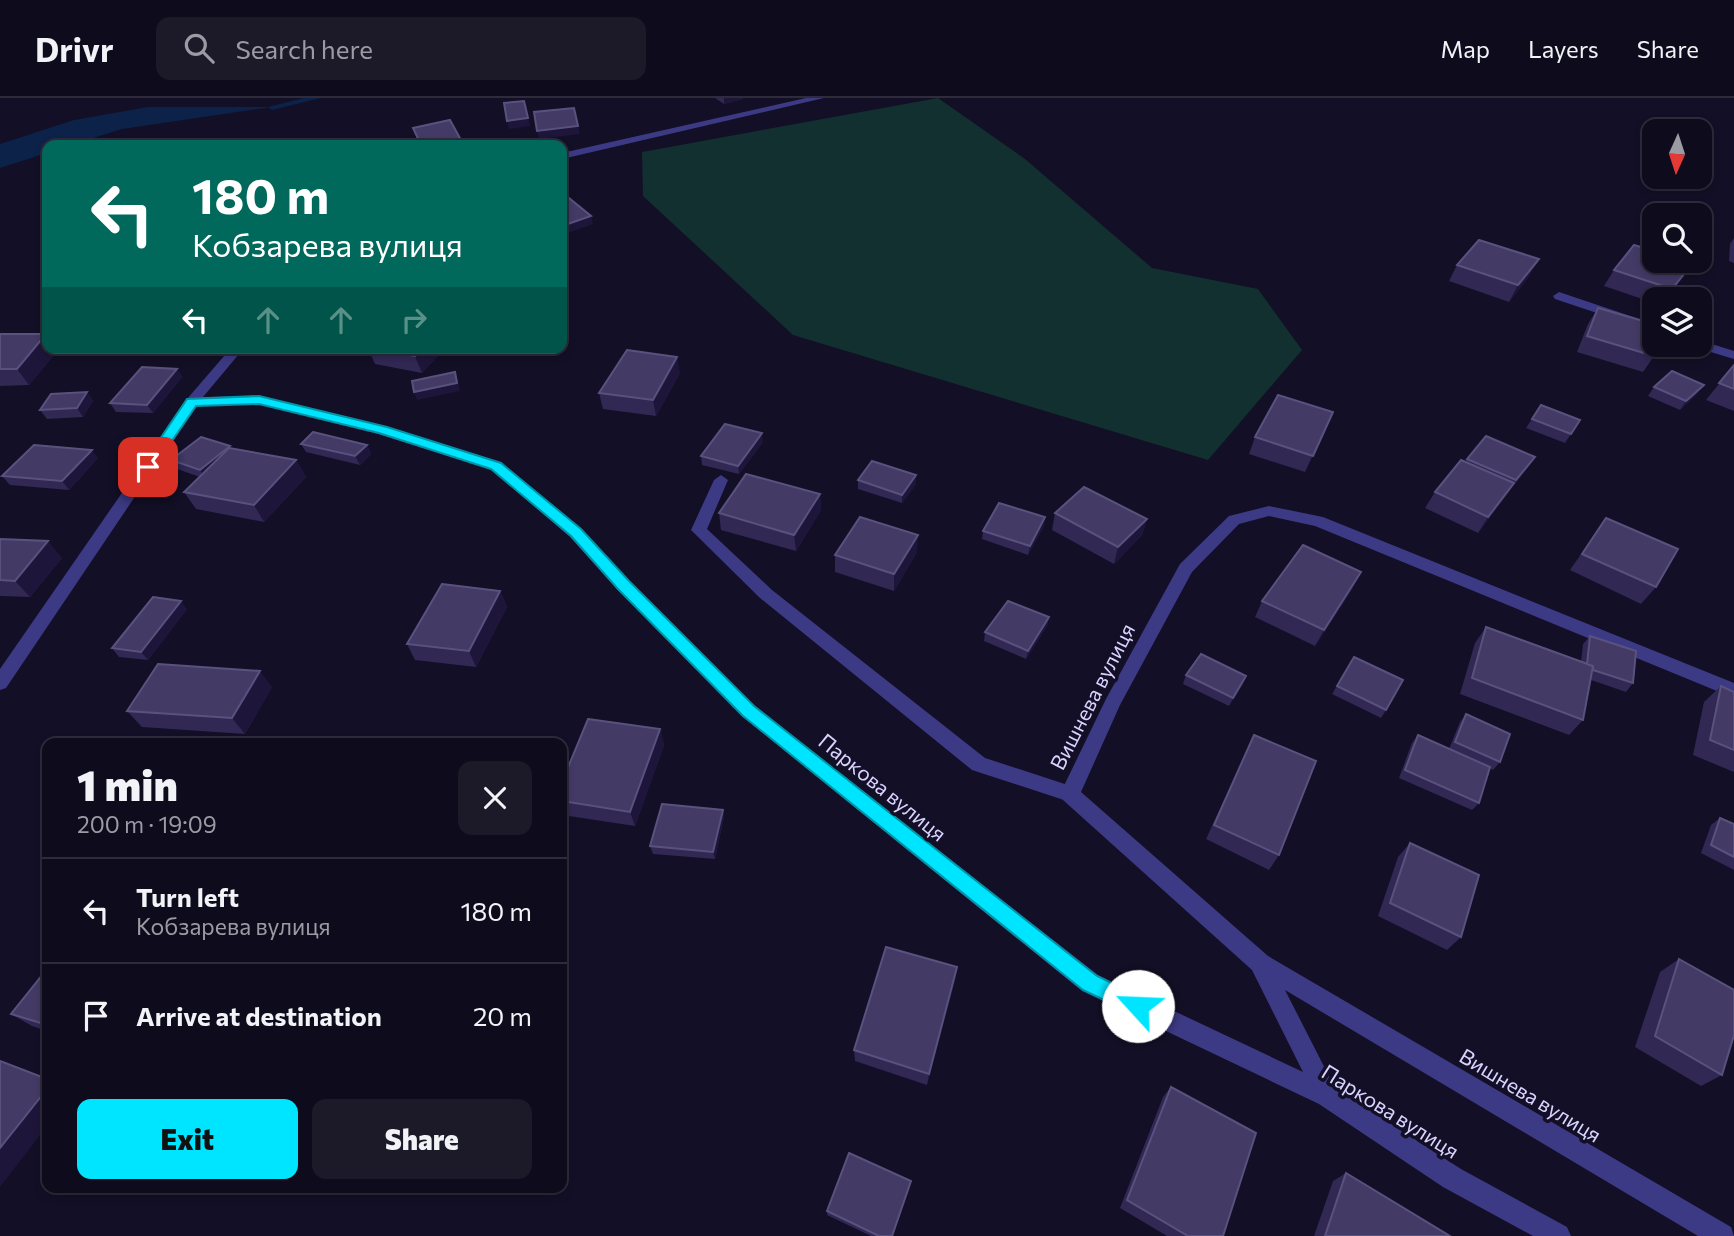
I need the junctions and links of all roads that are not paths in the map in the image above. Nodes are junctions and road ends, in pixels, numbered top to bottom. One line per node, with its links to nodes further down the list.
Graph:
1 (819, 98): 2 (street)
2 (567, 155)
3 (1559, 296): 4 (street)
4 (1642, 324)
5 (1712, 348): 7 (street)
6 (233, 354): 8 (street)
7 (1734, 355)
8 (192, 402): 10 (street); 14 (street, Паркова вулиця)
9 (722, 480): 12 (street)
10 (0, 683)
11 (1734, 691): 12 (street, Вишнева вулиця)
12 (1070, 794): 13 (street, Вишнева вулиця)
13 (1260, 963): 14 (street); 16 (street, Вишнева вулиця)
14 (1327, 1096): 15 (street, Паркова вулиця)
15 (1558, 1236)
16 (1722, 1236)

